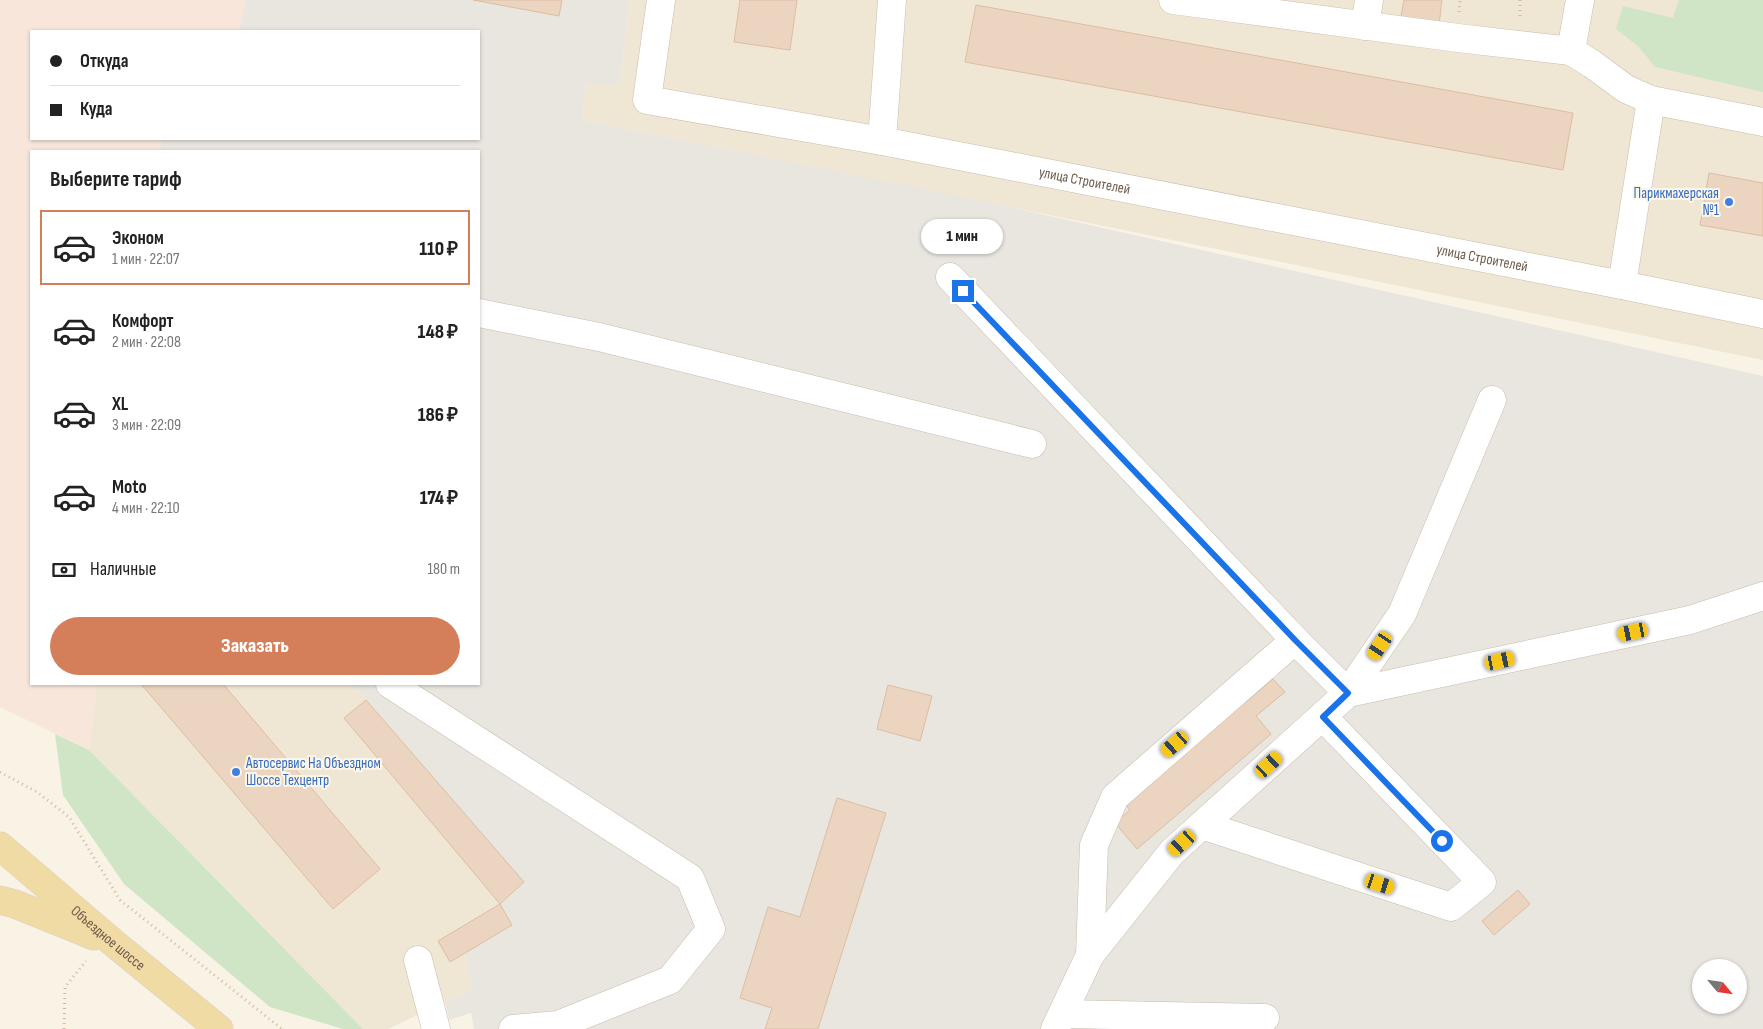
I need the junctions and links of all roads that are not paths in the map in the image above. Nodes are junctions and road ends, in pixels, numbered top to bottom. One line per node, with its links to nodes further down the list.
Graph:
1 (661, 0): 9 (street, улица Строителей)
2 (892, 0): 9 (street)
3 (1174, 0): 5 (street)
4 (1580, 0): 6 (street)
5 (1367, 13): 6 (street)
6 (1571, 51): 7 (street)
7 (1651, 100): 8 (street); 11 (street)
8 (1763, 122)
9 (882, 141): 11 (street, улица Строителей)
10 (950, 278): 17 (street)
11 (1622, 285): 13 (street, улица Строителей)
12 (480, 313): 15 (street)
13 (1763, 314)
14 (1492, 400): 19 (street)
15 (1032, 444)
16 (1763, 596): 19 (street)
17 (1295, 640): 19 (street); 25 (street)
18 (392, 685): 31 (street)
19 (1348, 693): 20 (street)
20 (1323, 717): 21 (street); 21 (street)
21 (1202, 825): 25 (street)
22 (0, 846): 24 (main road, Объездное шоссе)
23 (0, 900): 24 (main road)
24 (116, 945): 29 (main road, Объездное шоссе)
25 (1090, 955): 28 (street)
26 (418, 960): 30 (street)
27 (1265, 1018): 28 (street)
28 (1059, 1022)
29 (219, 1029)
30 (436, 1029)
31 (513, 1029)

